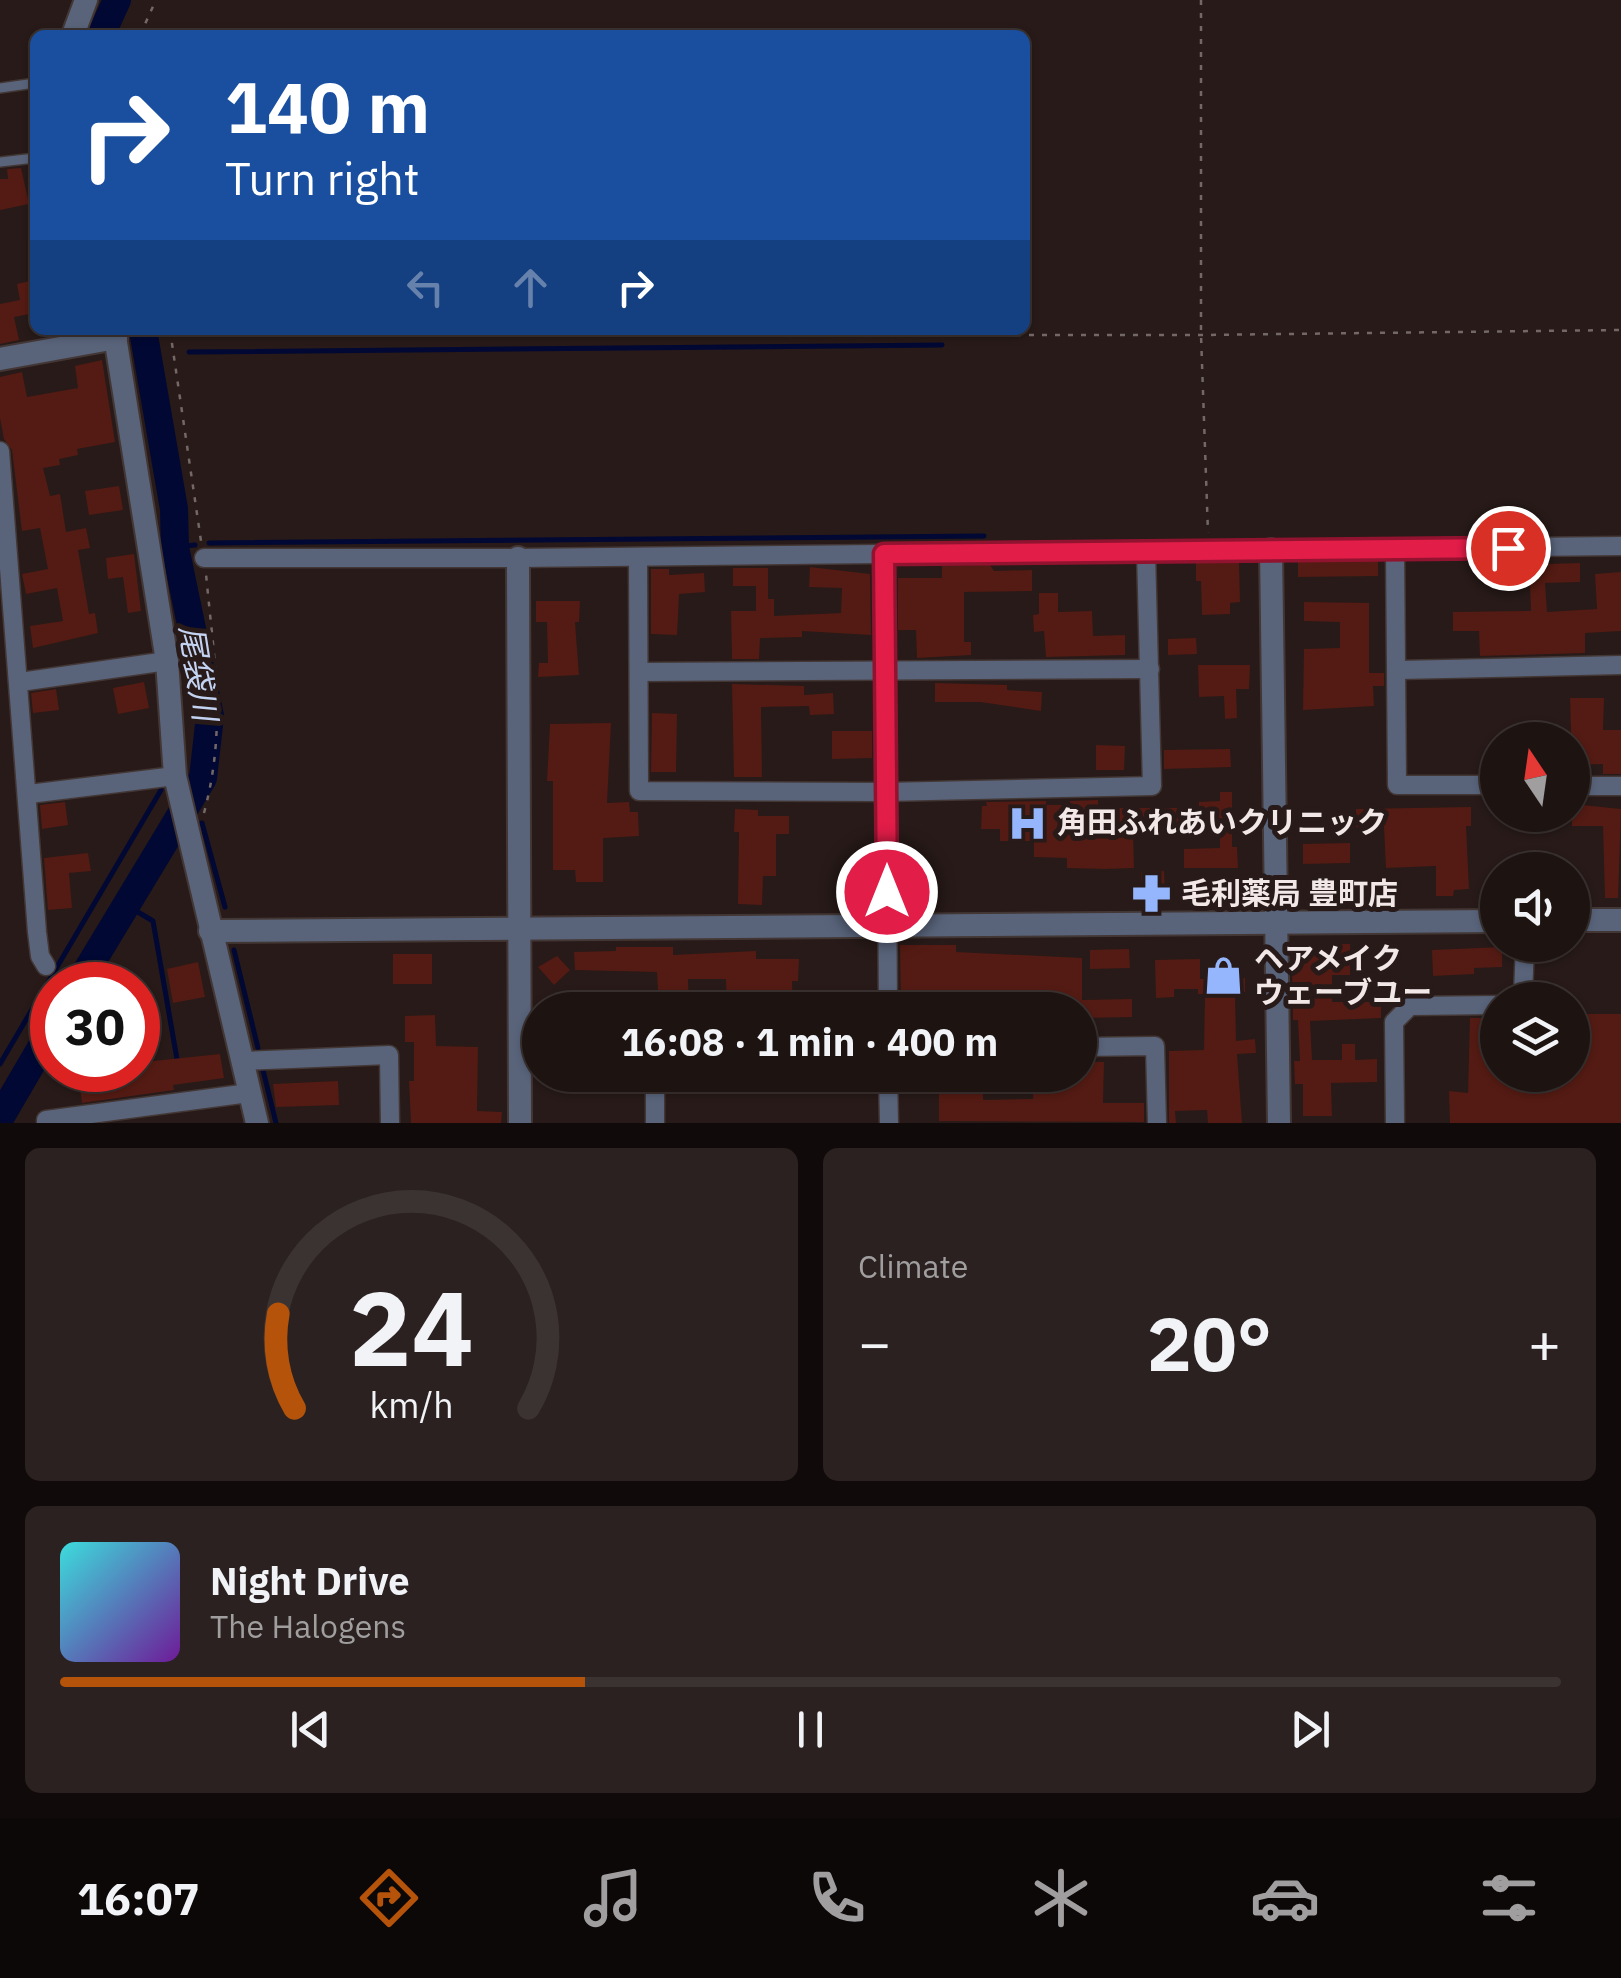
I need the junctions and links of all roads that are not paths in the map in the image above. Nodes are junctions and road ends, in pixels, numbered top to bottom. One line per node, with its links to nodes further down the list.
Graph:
1 (86, 0): 2 (street)
2 (75, 30)
3 (30, 84): 4 (lane)
4 (0, 88)
5 (30, 159): 6 (lane)
6 (0, 162)
7 (110, 335): 9 (street)
8 (115, 335): 19 (street)
9 (0, 359)
10 (0, 451): 25 (street)
11 (1621, 546): 12 (street)
12 (1395, 549): 13 (street); 22 (street)
13 (1272, 550): 14 (street); 35 (street)
14 (1146, 551): 15 (street); 21 (street)
15 (884, 554): 16 (street); 23 (street)
16 (638, 557): 18 (street); 24 (street)
17 (204, 558): 18 (street)
18 (518, 558): 37 (street)
19 (167, 661): 25 (street); 31 (street)
20 (1621, 666): 22 (street)
21 (1150, 669): 23 (street); 29 (street)
22 (1398, 670): 26 (street)
23 (885, 671): 24 (street); 29 (street)
24 (639, 672): 29 (street)
25 (20, 682): 30 (street)
26 (1480, 785)
27 (1590, 786): 28 (street)
28 (1621, 786)
29 (886, 792): 36 (street)
30 (29, 794): 31 (street); 39 (street)
31 (182, 807): 38 (street)
32 (1590, 920): 33 (street)
33 (1621, 920)
34 (1480, 921): 35 (street)
35 (1274, 924): 36 (street); 55 (street)
36 (887, 926): 37 (street); 40 (street)
37 (520, 928): 38 (street); 51 (street)
38 (210, 931): 43 (street)
39 (44, 962)
40 (888, 992)
41 (1480, 1005): 56 (street)
42 (1097, 1047): 54 (street)
43 (241, 1061): 46 (street); 50 (street)
44 (655, 1092): 52 (street)
45 (888, 1092): 53 (street)
46 (249, 1093): 47 (street); 49 (street)
47 (178, 1114): 48 (street)
48 (46, 1123)
49 (257, 1123)
50 (390, 1123)
51 (520, 1123)
52 (655, 1123)
53 (889, 1123)
54 (1157, 1123)
55 (1279, 1123)
56 (1395, 1123)

